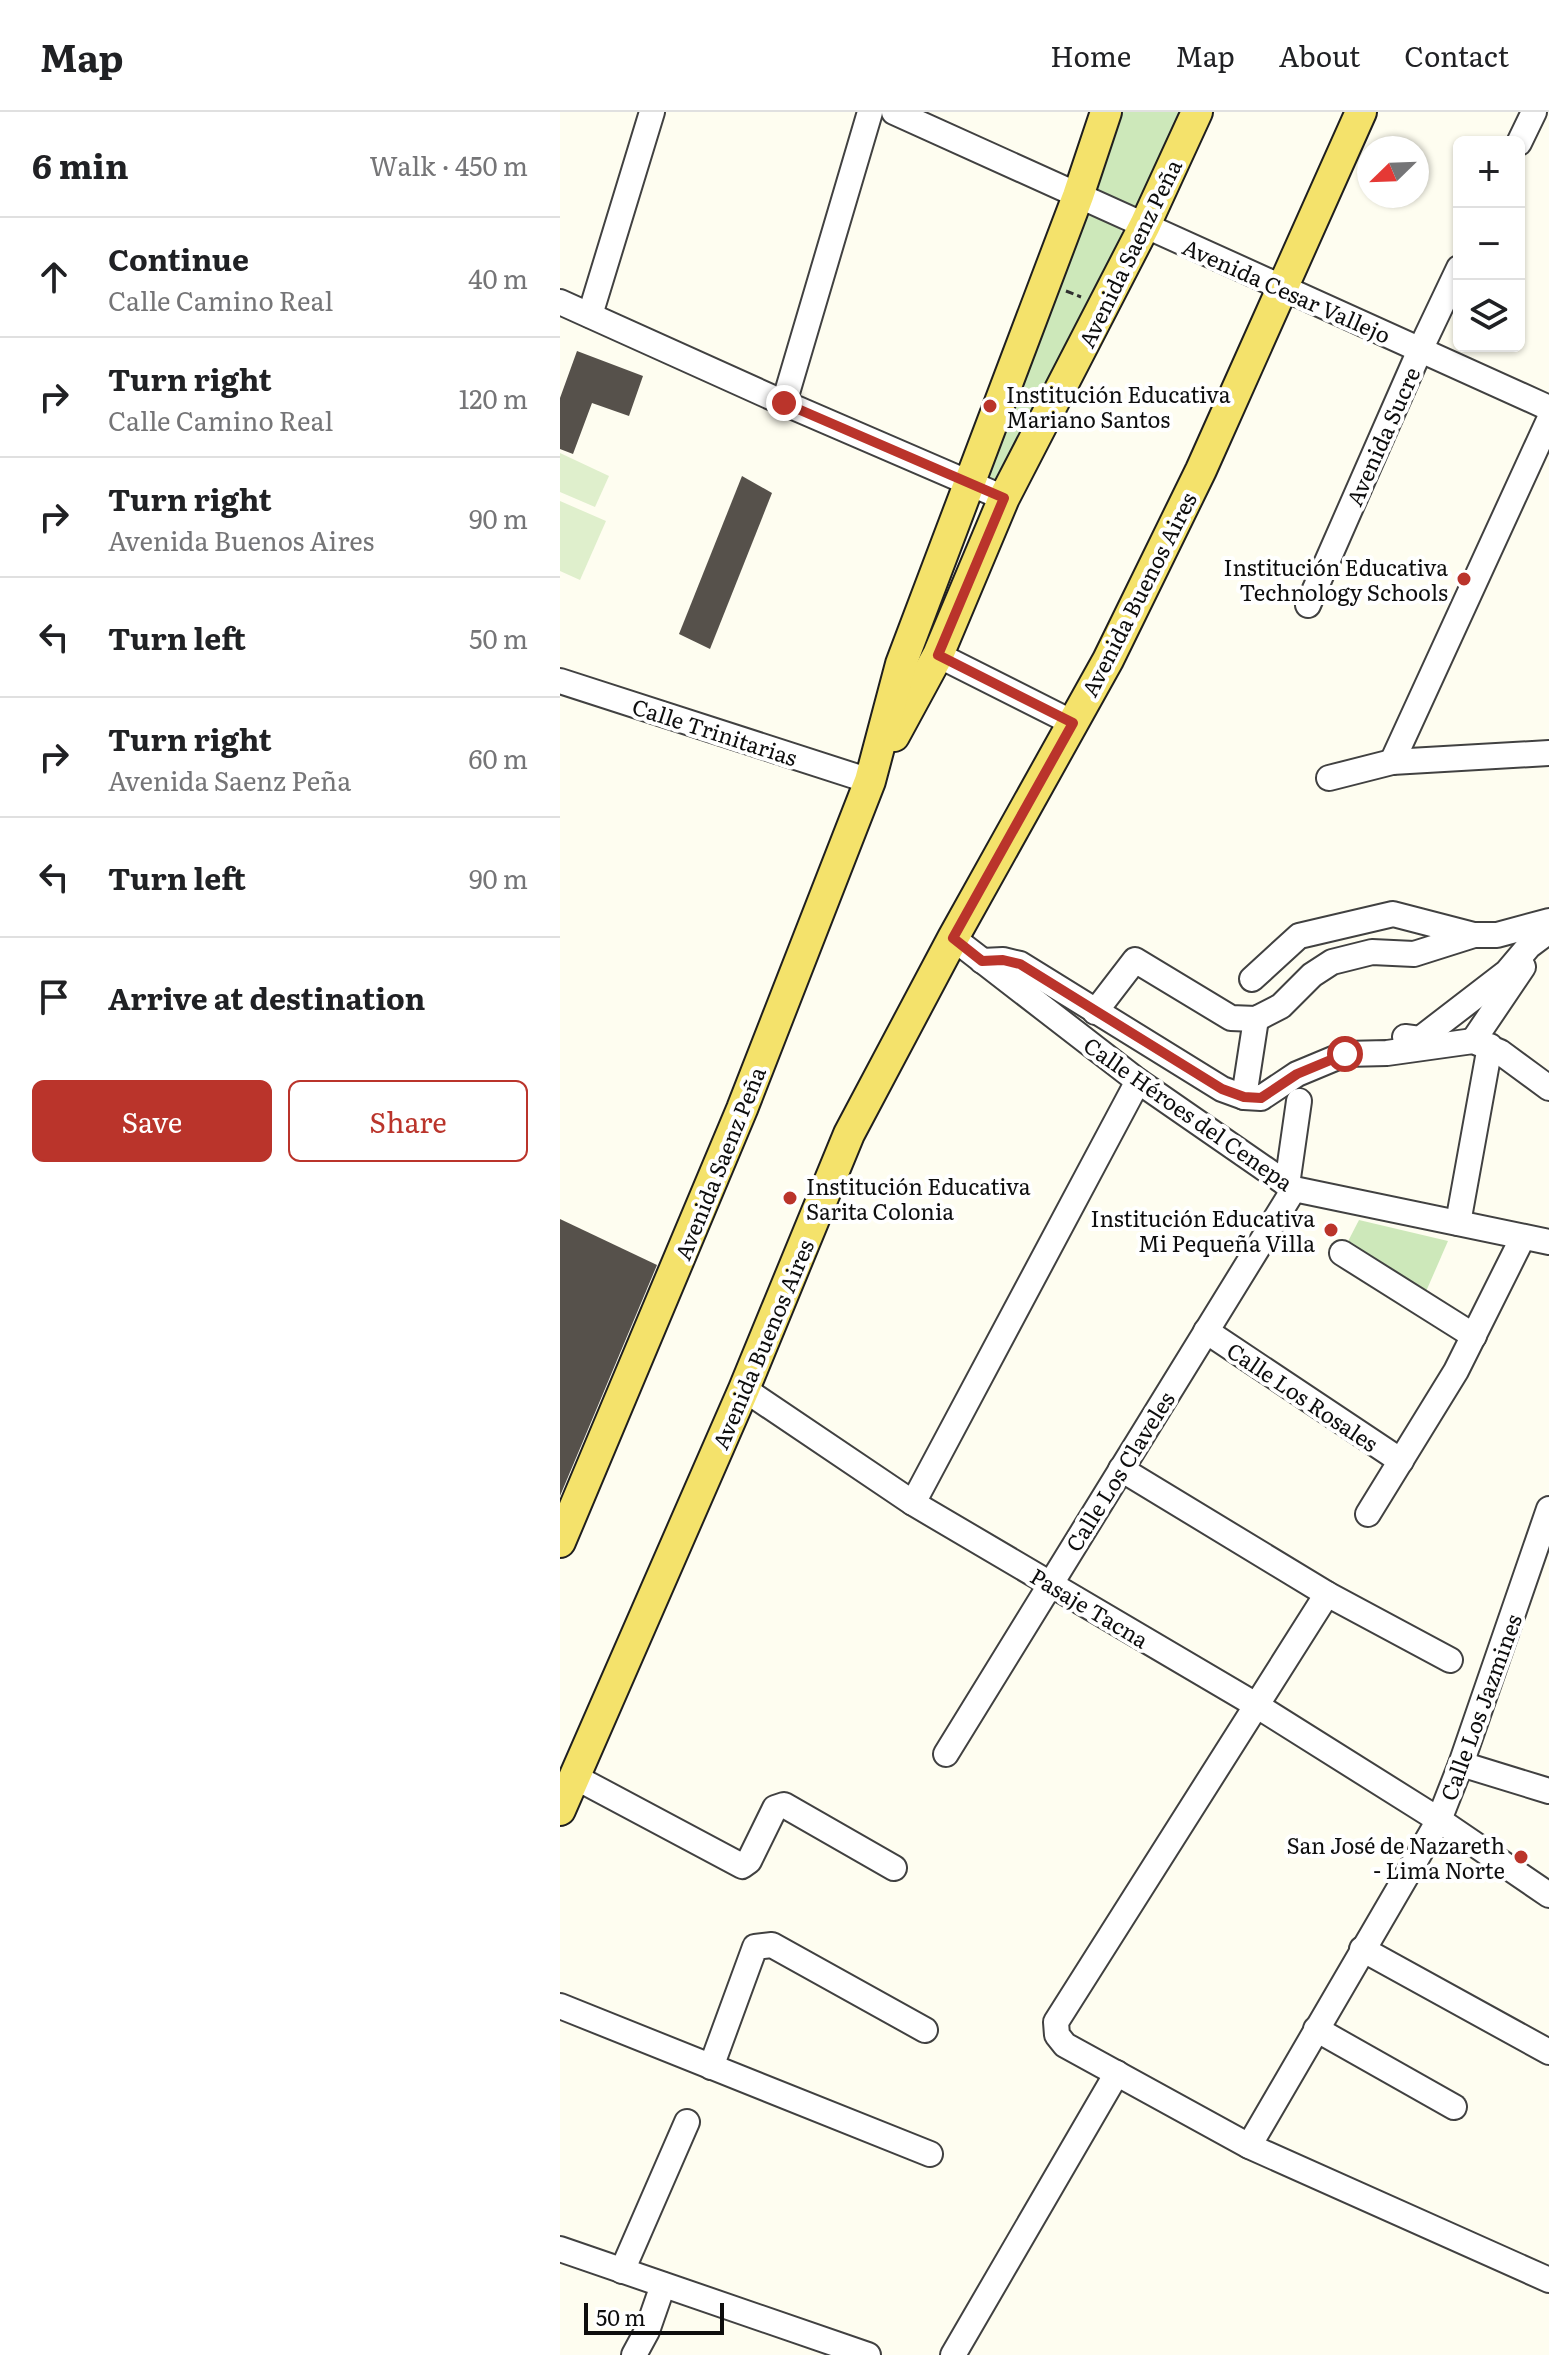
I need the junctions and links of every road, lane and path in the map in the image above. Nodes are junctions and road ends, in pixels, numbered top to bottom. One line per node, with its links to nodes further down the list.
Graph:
1 (652, 112): 16 (street)
2 (870, 112): 18 (street)
3 (894, 112): 9 (street, Avenida Cesar Vallejo)
4 (1106, 112): 9 (main road, Avenida Saenz Peña)
5 (1197, 112): 10 (main road, Avenida Saenz Peña)
6 (1361, 112): 13 (main road, Avenida Buenos Aires)
7 (1534, 112): 8 (street)
8 (1522, 136)
9 (1078, 196): 10 (street, Avenida Cesar Vallejo); 12 (main road, Avenida Saenz Peña)
10 (1145, 225): 13 (street, Avenida Cesar Vallejo); 15 (main road, Avenida Saenz Peña)
11 (1453, 280): 17 (street, Avenida Sucre)
12 (1046, 282): 15 (path); 21 (main road, Avenida Saenz Peña)
13 (1281, 287): 17 (street, Avenida Cesar Vallejo); 26 (main road, Avenida Buenos Aires)
14 (560, 302): 16 (street)
15 (1103, 307): 22 (main road, Avenida Saenz Peña)
16 (590, 315): 18 (street)
17 (1420, 350): 19 (street, Avenida Cesar Vallejo); 23 (street, Avenida Sucre)
18 (784, 403): 21 (street)
19 (1549, 408)
20 (1549, 420): 28 (street)
21 (970, 483): 22 (street); 30 (main road, Avenida Saenz Peña)
22 (1004, 498): 24 (main road, Avenida Saenz Peña)
23 (1308, 605)
24 (938, 655): 26 (street); 30 (main road, Avenida Saenz Peña)
25 (560, 681): 30 (street, Calle Trinitarias)
26 (1073, 723): 33 (main road, Avenida Buenos Aires)
27 (1549, 753): 28 (street)
28 (1392, 762): 29 (street)
29 (1329, 778)
30 (870, 781): 57 (main road, Avenida Saenz Peña)
31 (1546, 930): 32 (street); 38 (street); 39 (street)
32 (1474, 935): 35 (street); 37 (street)
33 (953, 938): 34 (street, Calle Héroes del Cenepa); 51 (main road, Avenida Buenos Aires)
34 (982, 961): 36 (street); 40 (street, Calle Héroes del Cenepa)
35 (1252, 979)
36 (1095, 1012): 37 (street); 42 (street)
37 (1256, 1019): 42 (street)
38 (1481, 1044): 39 (street); 41 (street); 45 (street)
39 (1345, 1054): 42 (street)
40 (1138, 1081): 44 (street, Calle Héroes del Cenepa); 54 (street)
41 (1549, 1088)
42 (1244, 1097)
43 (1299, 1101): 44 (street)
44 (1290, 1187): 45 (street, Calle Héroes del Cenepa); 49 (street, Calle Los Claveles)
45 (1458, 1223): 46 (street, Calle Héroes del Cenepa)
46 (1523, 1237): 47 (street, Calle Héroes del Cenepa); 50 (street)
47 (1549, 1242)
48 (1342, 1253): 50 (street)
49 (1206, 1331): 52 (street, Calle Los Rosales); 53 (street, Calle Los Claveles)
50 (1474, 1336): 52 (street)
51 (744, 1389): 54 (street, Pasaje Tacna); 64 (main road, Avenida Buenos Aires)
52 (1401, 1461): 56 (street)
53 (1121, 1469): 58 (street, Calle Los Claveles); 59 (street)
54 (913, 1503): 58 (street, Pasaje Tacna)
55 (1549, 1509): 63 (street, Calle Los Jazmines)
56 (1368, 1514)
57 (560, 1542)
58 (1050, 1583): 61 (street, Pasaje Tacna); 62 (street, Calle Los Claveles)
59 (1327, 1594): 60 (street); 61 (street)
60 (1450, 1660)
61 (1256, 1705): 67 (street, Pasaje Tacna); 76 (street)
62 (946, 1754)
63 (1461, 1764): 65 (street); 67 (street, Calle Los Jazmines)
64 (575, 1777): 66 (main road, Avenida Buenos Aires); 68 (street)
65 (1549, 1791)
66 (560, 1810)
67 (1439, 1820): 69 (street, Pasaje Tacna); 70 (street, Calle Los Jazmines)
68 (894, 1868)
69 (1549, 1895)
70 (1362, 1949): 72 (street, Calle Los Jazmines); 74 (street)
71 (560, 2006): 75 (street)
72 (1316, 2029): 77 (street); 79 (street, Calle Los Jazmines)
73 (925, 2030): 75 (street)
74 (1549, 2052)
75 (711, 2067): 80 (street)
76 (1117, 2073): 79 (street); 87 (street)
77 (1454, 2107)
78 (687, 2122): 82 (street)
79 (1249, 2146): 83 (street)
80 (930, 2154)
81 (560, 2249): 82 (street)
82 (622, 2271): 84 (street)
83 (1549, 2280)
84 (663, 2285): 85 (street); 86 (street)
85 (634, 2355)
86 (868, 2355)
87 (953, 2355)

